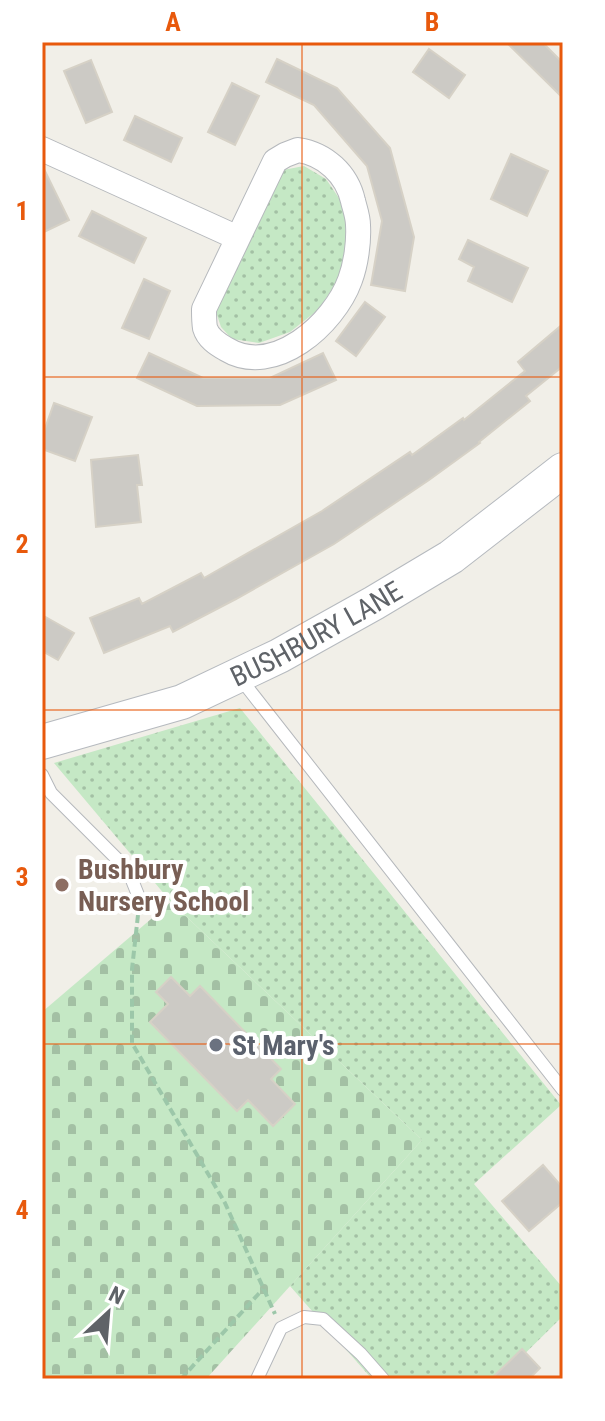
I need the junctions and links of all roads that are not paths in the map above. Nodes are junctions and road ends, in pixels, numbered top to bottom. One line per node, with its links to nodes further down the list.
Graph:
1 (42, 149): 2 (street)
2 (238, 238): 2 (street)
3 (563, 470): 4 (street, BUSHBURY LANE)
4 (238, 675): 5 (street, BUSHBURY LANE); 8 (lane)
5 (42, 742)
6 (42, 775): 7 (lane)
7 (140, 900)
8 (563, 1090)
9 (257, 1379): 10 (lane)
10 (383, 1379)

